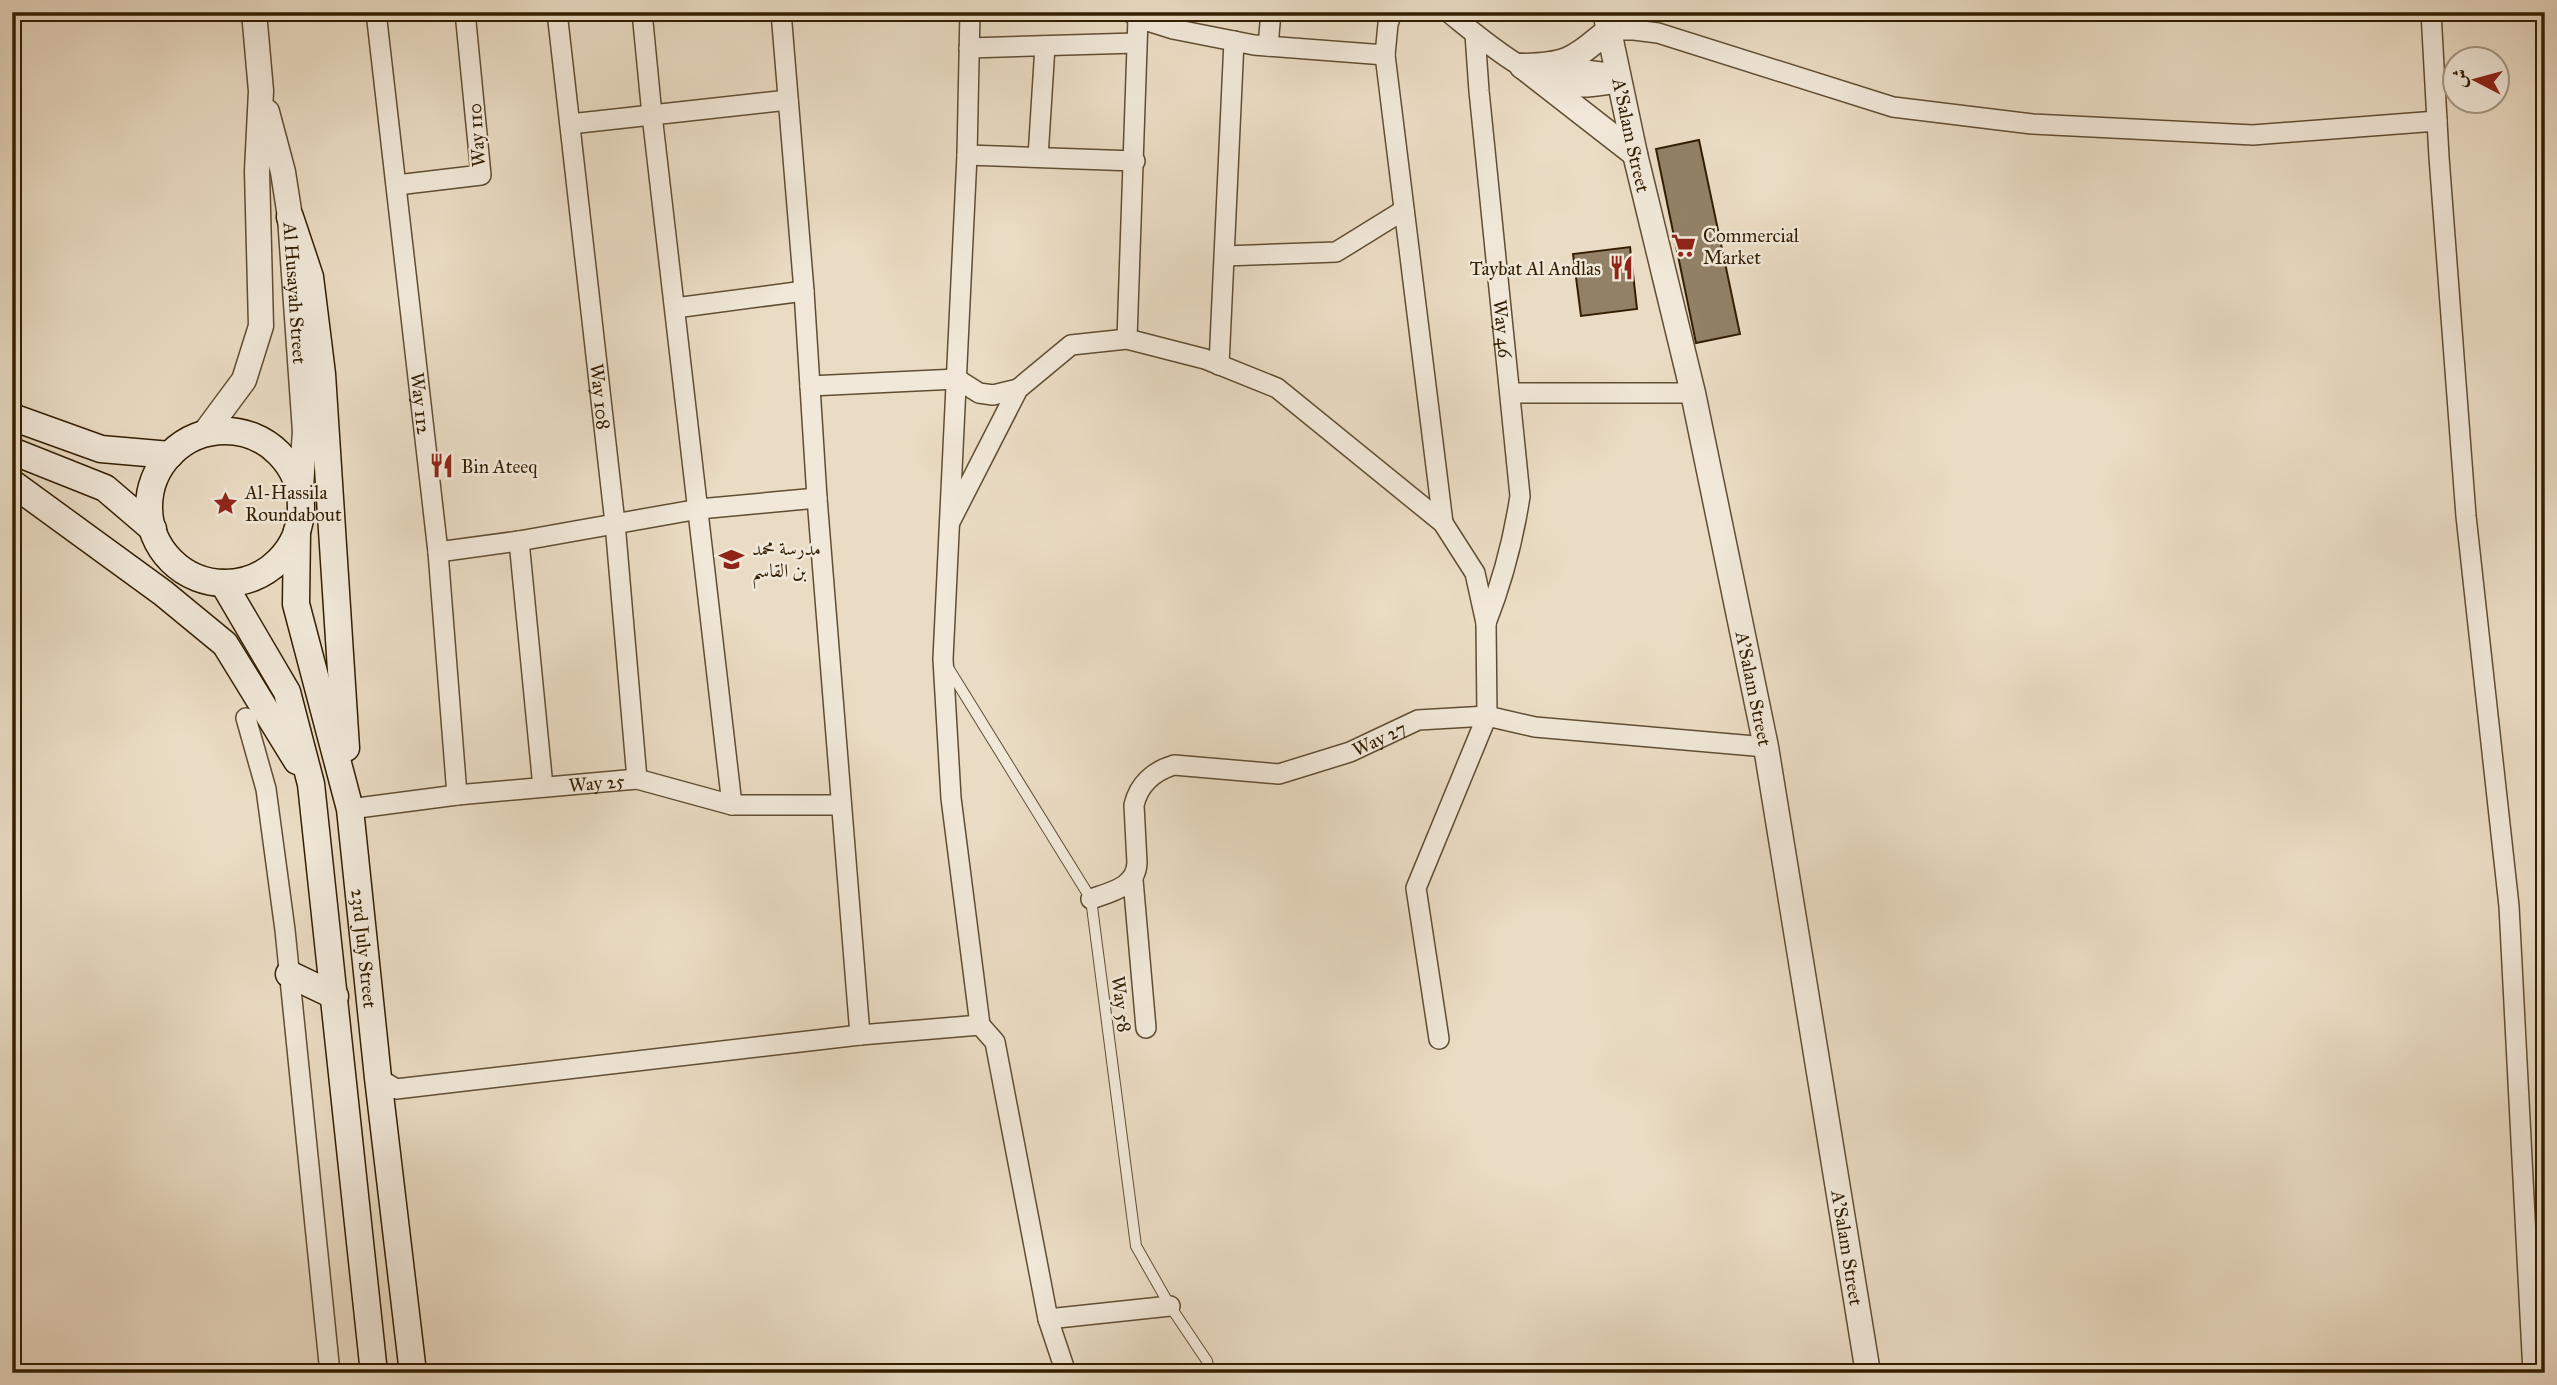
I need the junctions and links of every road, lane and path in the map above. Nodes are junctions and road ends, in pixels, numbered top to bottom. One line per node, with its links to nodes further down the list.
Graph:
1 (254, 12): 24 (street, Al Husayah Street)
2 (376, 12): 33 (street, Way 112)
3 (465, 12): 33 (street, Way 110)
4 (557, 12): 28 (street, Way 108)
5 (642, 12): 26 (street)
6 (781, 12): 25 (street)
7 (971, 12): 19 (street)
8 (1270, 12): 18 (street)
9 (1392, 12): 20 (street)
10 (1448, 12): 14 (street)
11 (2431, 12): 27 (street)
12 (1134, 15): 15 (street); 16 (street)
13 (1607, 21): 22 (street); 23 (street, A'Salam Street); 27 (street)
14 (1475, 34): 21 (street); 44 (street, Way 46)
15 (1234, 41): 18 (street); 36 (street)
16 (1136, 43): 17 (street); 32 (street)
17 (1045, 46): 19 (street); 31 (street)
18 (1268, 46): 20 (street)
19 (969, 48): 30 (street)
20 (1385, 55): 34 (street)
21 (1522, 66): 22 (street); 23 (street); 29 (street)
22 (1551, 66): 23 (street)
23 (1620, 83): 29 (street, A'Salam Street)
24 (261, 91): 35 (street, Al Husayah Street); 47 (street, Al Husayah Street)
25 (788, 100): 26 (street); 37 (street)
26 (652, 115): 28 (street); 38 (street)
27 (2437, 121): 91 (street)
28 (570, 124): 55 (street, Way 108)
29 (1635, 154): 45 (street, A'Salam Street)
30 (967, 155): 31 (street); 41 (street)
31 (1038, 157): 32 (street)
32 (1135, 161): 39 (street)
33 (397, 185): 60 (street, Way 112)
34 (1404, 210): 36 (street); 56 (street)
35 (290, 217): 51 (street, Al Husayah Street); 73 (main road)
36 (1225, 256): 40 (street)
37 (804, 291): 38 (street); 42 (street)
38 (675, 308): 53 (street)
39 (1127, 339): 40 (street); 43 (street)
40 (1219, 365): 56 (street)
41 (957, 379): 42 (street); 43 (street); 54 (street)
42 (810, 386): 52 (street)
43 (1018, 389): 54 (street)
44 (1510, 393): 45 (street); 62 (street, Way 46)
45 (1693, 393): 66 (street, A'Salam Street)
46 (12, 417): 49 (main road)
47 (204, 434): 49 (main road); 51 (main road)
48 (12, 451): 57 (main road)
49 (170, 454): 57 (main road)
50 (12, 483): 68 (main road)
51 (300, 498): 58 (main road)
52 (817, 498): 53 (street); 72 (street)
53 (699, 509): 55 (street); 71 (street)
54 (950, 522): 63 (street)
55 (615, 523): 59 (street); 67 (street, Way 108)
56 (1443, 523): 62 (street)
57 (153, 529): 61 (main road)
58 (297, 531): 61 (main road); 73 (main road, 23rd July Street)
59 (519, 541): 60 (street); 69 (street)
60 (438, 552): 70 (street, Way 112)
61 (223, 583): 68 (main road, 23rd July Street)
62 (1486, 623): 64 (street)
63 (943, 659): 75 (lane, Way 58); 78 (street)
64 (1488, 716): 66 (street, Way 27); 74 (street, Way 27); 81 (street)
65 (247, 718): 76 (street)
66 (1766, 747): 90 (street, A'Salam Street)
67 (637, 779): 69 (street, Way 25); 71 (street, Way 25)
68 (311, 784): 77 (main road, 23rd July Street)
69 (542, 787): 70 (street, Way 25)
70 (457, 795): 73 (street, Way 25)
71 (732, 805): 72 (street, Way 25)
72 (841, 805): 80 (street)
73 (350, 809): 82 (main road, 23rd July Street)
74 (1133, 880): 75 (street); 79 (street)
75 (1091, 899): 83 (lane, Way 58)
76 (289, 974): 77 (main road); 85 (street)
77 (335, 996): 86 (main road, 23rd July Street)
78 (981, 1025): 80 (street); 84 (street)
79 (1146, 1028)
80 (860, 1035): 82 (street)
81 (1439, 1039)
82 (385, 1091): 87 (main road, 23rd July Street)
83 (1170, 1306): 84 (street); 89 (lane, Way 58)
84 (1048, 1320): 88 (street)
85 (330, 1373)
86 (374, 1373)
87 (413, 1373)
88 (1066, 1373)
89 (1209, 1373)
90 (1868, 1373)
91 (2533, 1373)

